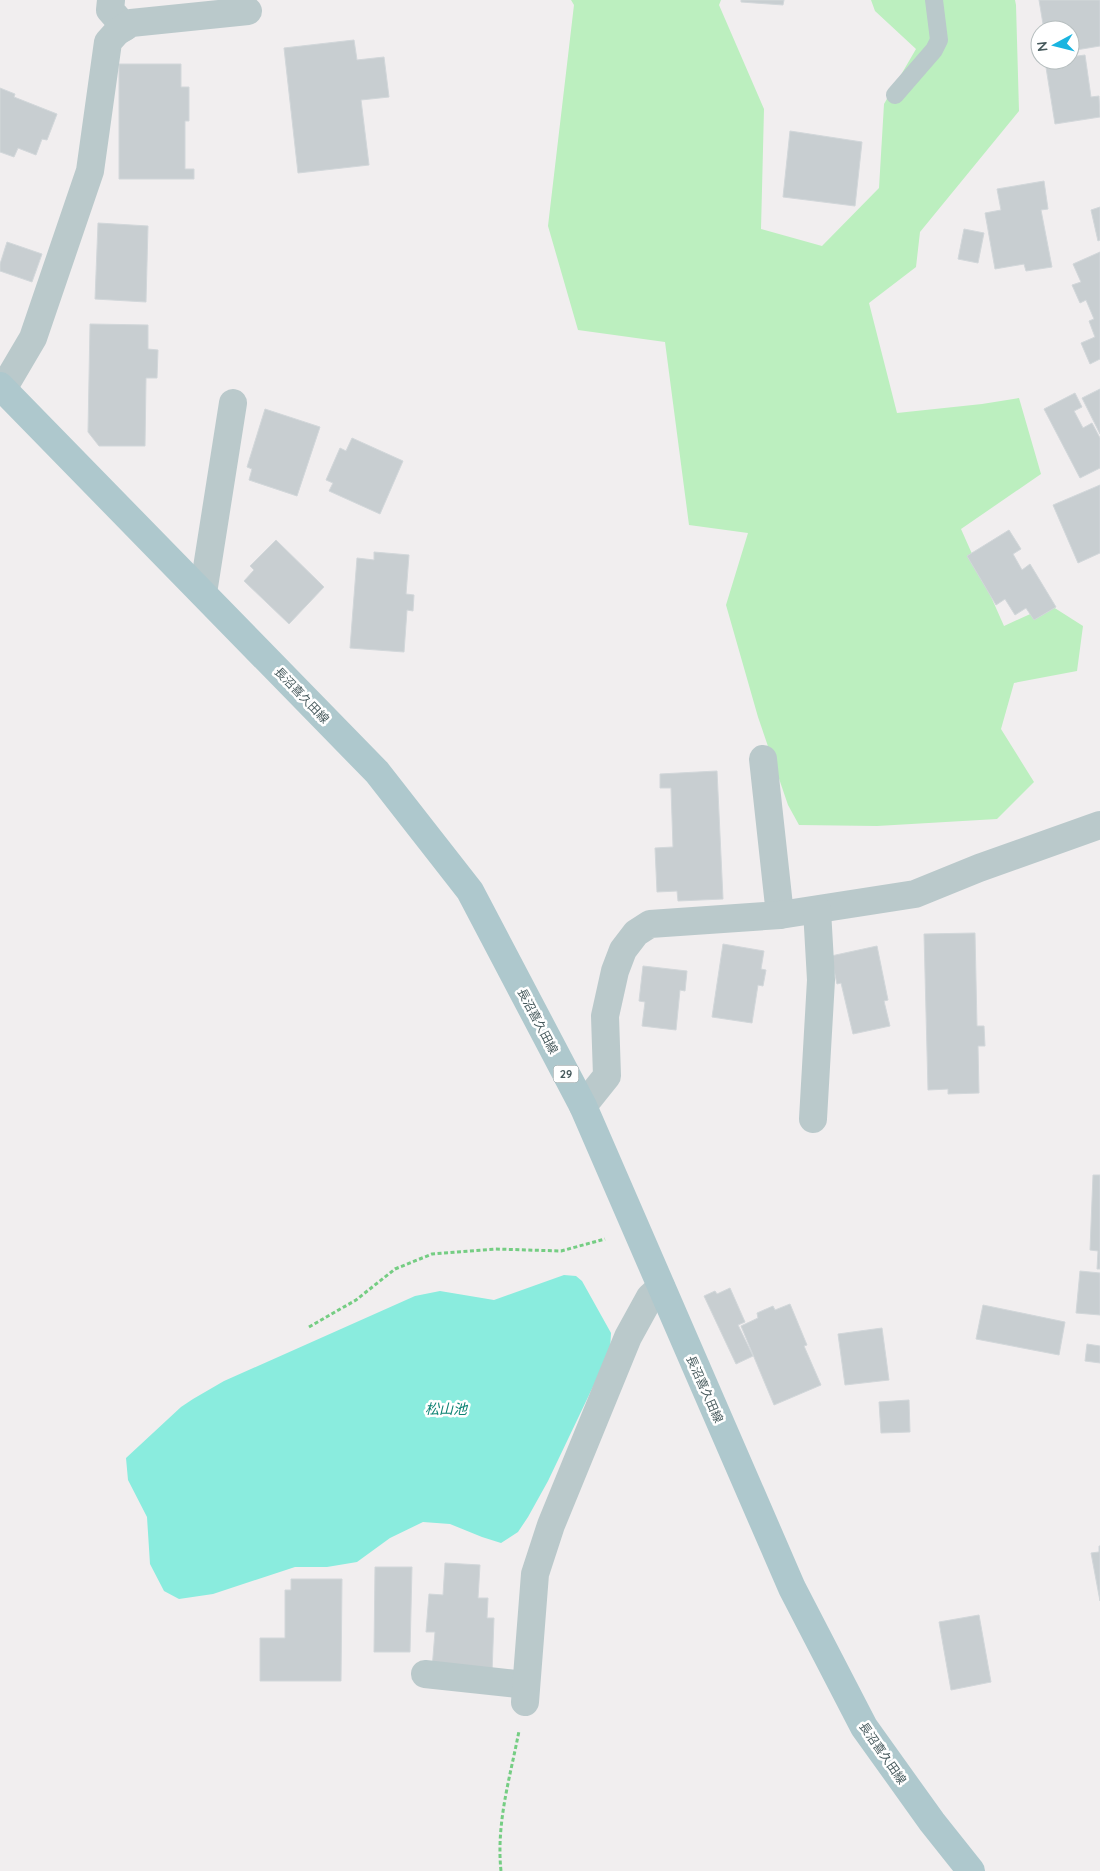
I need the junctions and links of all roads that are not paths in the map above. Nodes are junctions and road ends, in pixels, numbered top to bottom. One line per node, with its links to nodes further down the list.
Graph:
1 (934, 0): 4 (lane)
2 (110, 9): 3 (street); 5 (street)
3 (248, 11)
4 (895, 95)
5 (2, 387): 7 (main road, 長沼喜久田線 / 29)
6 (233, 403): 7 (street)
7 (203, 593): 12 (main road, 長沼喜久田線 / 29)
8 (763, 759): 11 (street)
9 (1100, 825): 10 (street)
10 (817, 910): 11 (street); 13 (street)
11 (780, 915): 12 (street)
12 (583, 1106): 14 (main road, 長沼喜久田線 / 29)
13 (813, 1119)
14 (661, 1287): 15 (street); 16 (main road, 長沼喜久田線 / 29)
15 (425, 1674)
16 (971, 1871)

